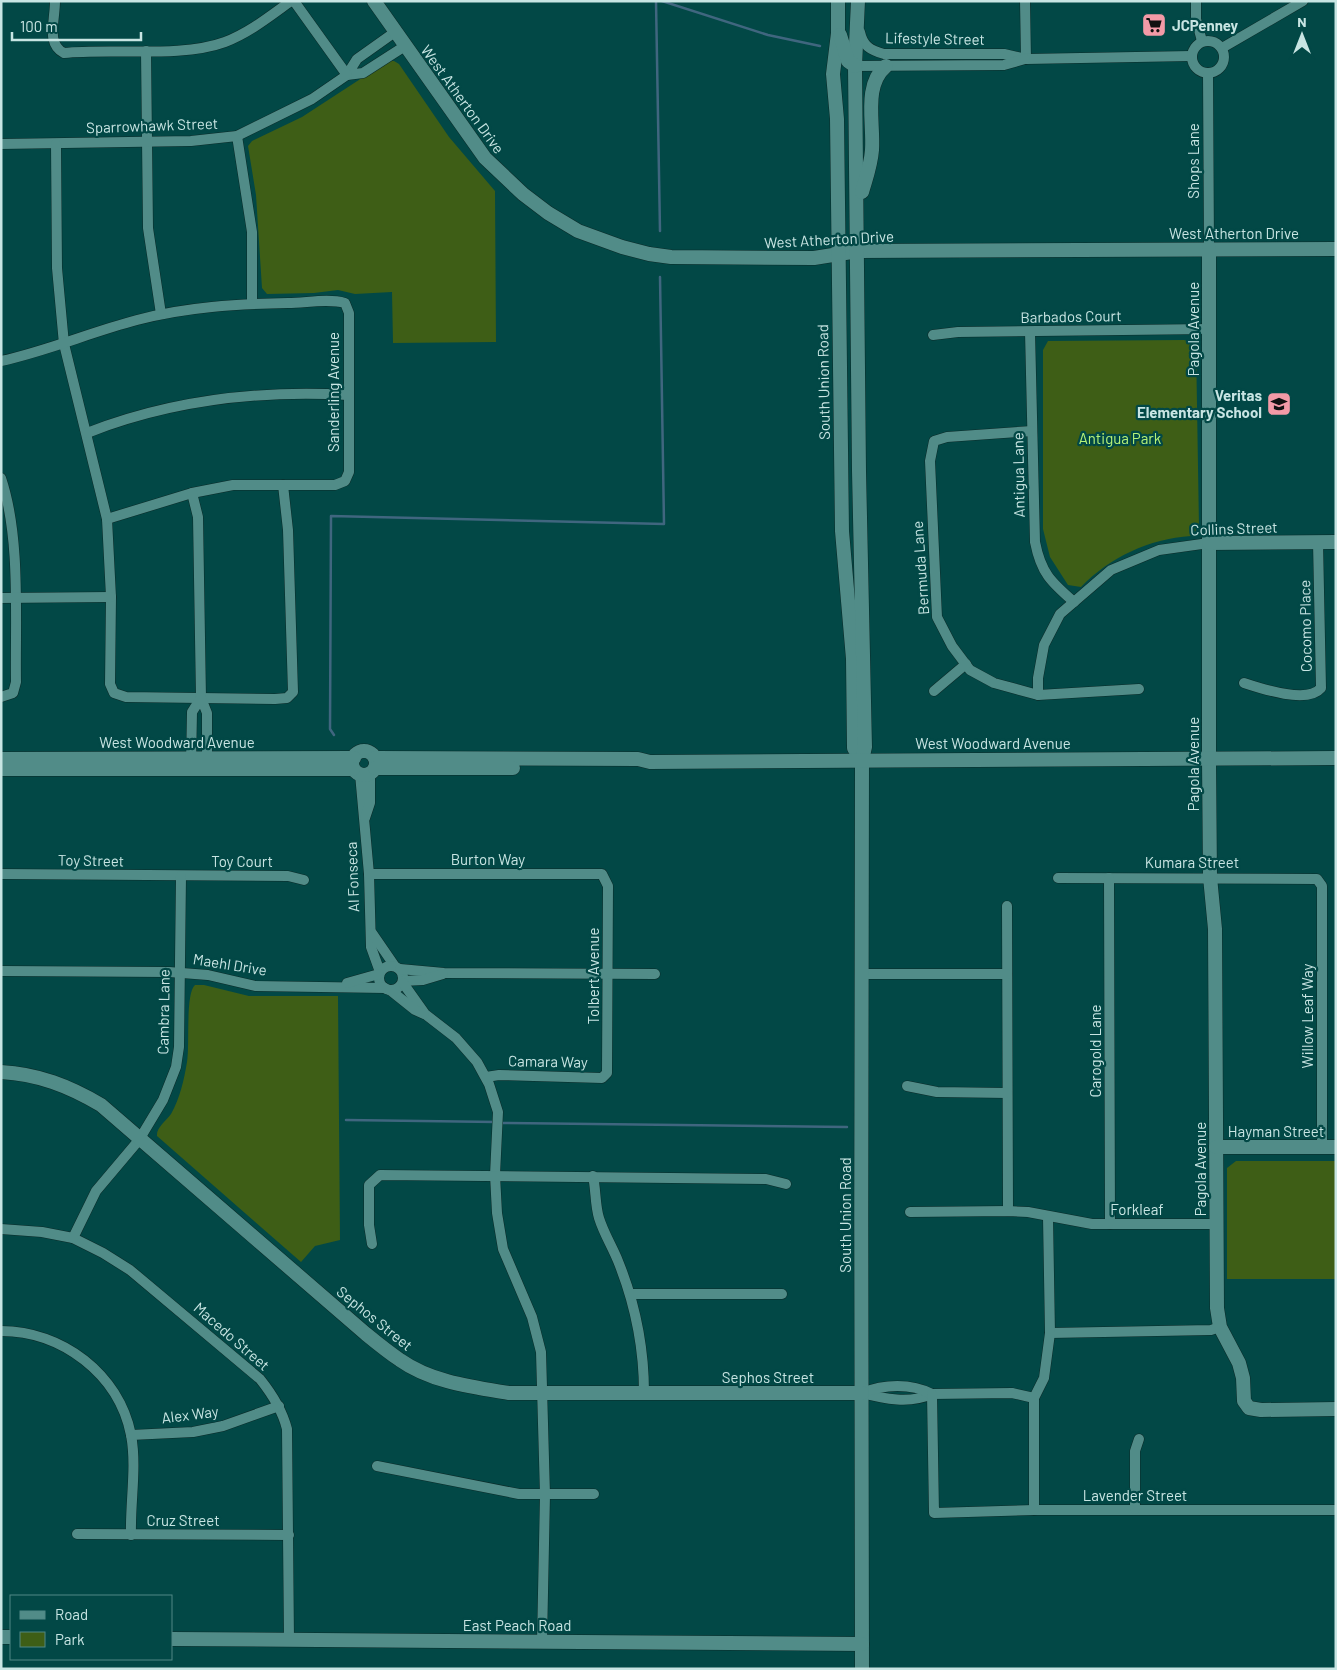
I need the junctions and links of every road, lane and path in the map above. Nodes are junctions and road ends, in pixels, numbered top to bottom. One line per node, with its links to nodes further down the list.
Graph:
1 (55, 1): 15 (street)
2 (292, 1): 15 (street); 21 (street)
3 (374, 1): 10 (street, West Atherton Drive)
4 (838, 1): 11 (street, South Union Road)
5 (858, 1): 9 (street, South Union Road)
6 (1026, 1): 17 (street)
7 (1196, 1): 12 (street)
8 (1303, 1): 14 (street)
9 (858, 27): 17 (street, Lifestyle Street); 18 (street, South Union Road)
10 (395, 32): 13 (street, West Atherton Drive); 21 (street)
11 (838, 33): 18 (street); 30 (street, South Union Road)
12 (1202, 41): 14 (street); 16 (street)
13 (405, 46): 21 (street); 30 (street, West Atherton Drive)
14 (1222, 48): 20 (street)
15 (146, 51): 23 (street)
16 (1191, 56): 17 (street, Lifestyle Street); 20 (street)
17 (1026, 59): 19 (street, Lifestyle Street)
18 (856, 66): 19 (street, Lifestyle Street); 26 (street, South Union Road)
19 (886, 66): 26 (street)
20 (1208, 73): 27 (street, Shops Lane)
21 (348, 75): 22 (street, Sparrowhawk Street)
22 (237, 136): 23 (street, Sparrowhawk Street); 31 (street)
23 (146, 142): 25 (street, Sparrowhawk Street); 32 (street)
24 (1, 144): 25 (street, Sparrowhawk Street)
25 (56, 144): 36 (street)
26 (858, 204): 29 (street, South Union Road)
27 (1209, 249): 28 (street, West Atherton Drive); 29 (street, West Atherton Drive); 33 (street, Pagola Avenue)
28 (1336, 249)
29 (858, 252): 30 (street, West Atherton Drive); 62 (street, South Union Road)
30 (837, 254): 62 (street, South Union Road)
31 (252, 303): 32 (street); 38 (street, Sanderling Avenue)
32 (162, 314): 36 (street)
33 (1209, 329): 34 (street, Barbados Court); 45 (street, Pagola Avenue)
34 (1030, 332): 35 (street, Barbados Court); 39 (street, Antigua Lane)
35 (933, 335)
36 (64, 344): 37 (street); 40 (street)
37 (1, 361)
38 (348, 395): 40 (street); 42 (street, Sanderling Avenue)
39 (1032, 431): 51 (street, Antigua Lane); 52 (street, Bermuda Lane)
40 (86, 433): 44 (street)
41 (1, 478): 49 (street)
42 (283, 485): 43 (street); 58 (street)
43 (192, 493): 44 (street); 58 (street)
44 (107, 519): 50 (street)
45 (1209, 542): 46 (street, Collins Street); 51 (street, Collins Street); 61 (street, Pagola Avenue)
46 (1318, 542): 47 (street, Collins Street); 53 (street, Cocomo Place)
47 (1336, 542)
48 (1, 598): 49 (street)
49 (16, 598): 50 (street); 57 (street)
50 (111, 598): 58 (street)
51 (1074, 602): 56 (street, Collins Street)
52 (966, 664): 55 (street); 56 (street, Bermuda Lane)
53 (1244, 683)
54 (1139, 689): 56 (street, Bermuda Lane)
55 (934, 691)
56 (1038, 695)
57 (1, 697)
58 (201, 698): 64 (street); 65 (street)
59 (1336, 758): 61 (street, West Woodward Avenue)
60 (1, 759): 63 (street, West Woodward Avenue)
61 (1209, 759): 62 (street, West Woodward Avenue); 71 (street, Pagola Avenue)
62 (862, 760): 66 (street, West Woodward Avenue); 85 (street, South Union Road)
63 (169, 764): 64 (street, West Woodward Avenue); 67 (street, West Woodward Avenue)
64 (191, 764): 65 (street, West Woodward Avenue)
65 (207, 764): 66 (street, West Woodward Avenue)
66 (364, 767): 69 (street, Al Fonseca)
67 (1, 769)
68 (1, 874): 70 (street, Toy Street)
69 (368, 874): 72 (street, Burton Way); 78 (street, Al Fonseca)
70 (181, 876): 75 (street, Toy Court); 81 (street, Cambra Lane)
71 (1210, 877): 74 (street, Kumara Street); 76 (street, Kumara Street); 100 (street, Pagola Avenue)
72 (605, 878): 87 (street, Tolbert Avenue)
73 (1058, 878): 74 (street, Kumara Street)
74 (1109, 878): 108 (street, Carogold Lane)
75 (304, 880)
76 (1322, 886): 101 (street, Willow Leaf Way)
77 (1007, 906): 86 (street)
78 (372, 933): 79 (street, Al Fonseca); 82 (street, Al Fonseca)
79 (397, 967): 82 (street); 83 (street); 89 (street)
80 (1, 971): 81 (street, Maehl Drive)
81 (179, 972): 90 (street, Maehl Drive); 99 (street, Cambra Lane)
82 (380, 973): 90 (street, Maehl Drive); 91 (street)
83 (444, 974): 87 (street); 88 (street)
84 (655, 974): 87 (street)
85 (863, 974): 86 (street); 120 (street, South Union Road)
86 (1007, 974): 98 (street)
87 (609, 975): 95 (street, Tolbert Avenue)
88 (423, 980): 89 (street); 92 (street)
89 (403, 982): 91 (street); 92 (street)
90 (334, 986): 91 (street, Maehl Drive)
91 (387, 989): 93 (street)
92 (413, 996): 93 (street)
93 (425, 1014): 96 (street)
94 (1, 1072): 99 (street, Sephos Street)
95 (607, 1073): 96 (street, Camara Way)
96 (486, 1077): 102 (street)
97 (907, 1086): 98 (street)
98 (1007, 1093): 105 (street)
99 (139, 1140): 111 (street, Cambra Lane); 118 (street, Sephos Street)
100 (1216, 1147): 101 (street, Hayman Street); 109 (street, Pagola Avenue)
101 (1329, 1147)
102 (495, 1175): 103 (street); 112 (street); 118 (street)
103 (593, 1176): 104 (street); 113 (street)
104 (786, 1184)
105 (1008, 1211): 106 (street, Forkleaf); 107 (street, Forkleaf)
106 (910, 1212)
107 (1054, 1217): 108 (street, Forkleaf); 117 (street)
108 (1110, 1224): 109 (street, Forkleaf)
109 (1216, 1224): 115 (street, Pagola Avenue)
110 (1, 1229): 111 (street, Macedo Street)
111 (73, 1238): 123 (street, Macedo Street)
112 (372, 1244)
113 (630, 1294): 114 (street); 119 (street)
114 (782, 1294)
115 (1220, 1327): 117 (street); 124 (street)
116 (1, 1330): 125 (street)
117 (1050, 1333): 122 (street)
118 (543, 1392): 119 (street, Sephos Street); 129 (street)
119 (644, 1393): 120 (street, Sephos Street)
120 (862, 1393): 121 (street); 139 (street, South Union Road)
121 (932, 1394): 122 (street); 131 (street, Lavender Street)
122 (1034, 1398): 131 (street)
123 (279, 1406): 125 (street, Alex Way); 135 (street, Macedo Street)
124 (1336, 1408)
125 (131, 1435): 134 (street)
126 (1138, 1439): 130 (street)
127 (377, 1466): 129 (street)
128 (594, 1494): 129 (street)
129 (545, 1495): 138 (street)
130 (1135, 1509): 131 (street, Lavender Street); 132 (street, Lavender Street)
131 (1034, 1510)
132 (1336, 1510)
133 (78, 1534): 134 (street, Cruz Street)
134 (131, 1535): 135 (street, Cruz Street)
135 (289, 1535): 137 (street, Macedo Street)
136 (172, 1639): 137 (street, East Peach Road)
137 (289, 1640): 138 (street, East Peach Road)
138 (542, 1642): 139 (street, East Peach Road)
139 (862, 1644): 140 (street, South Union Road)
140 (862, 1669)

